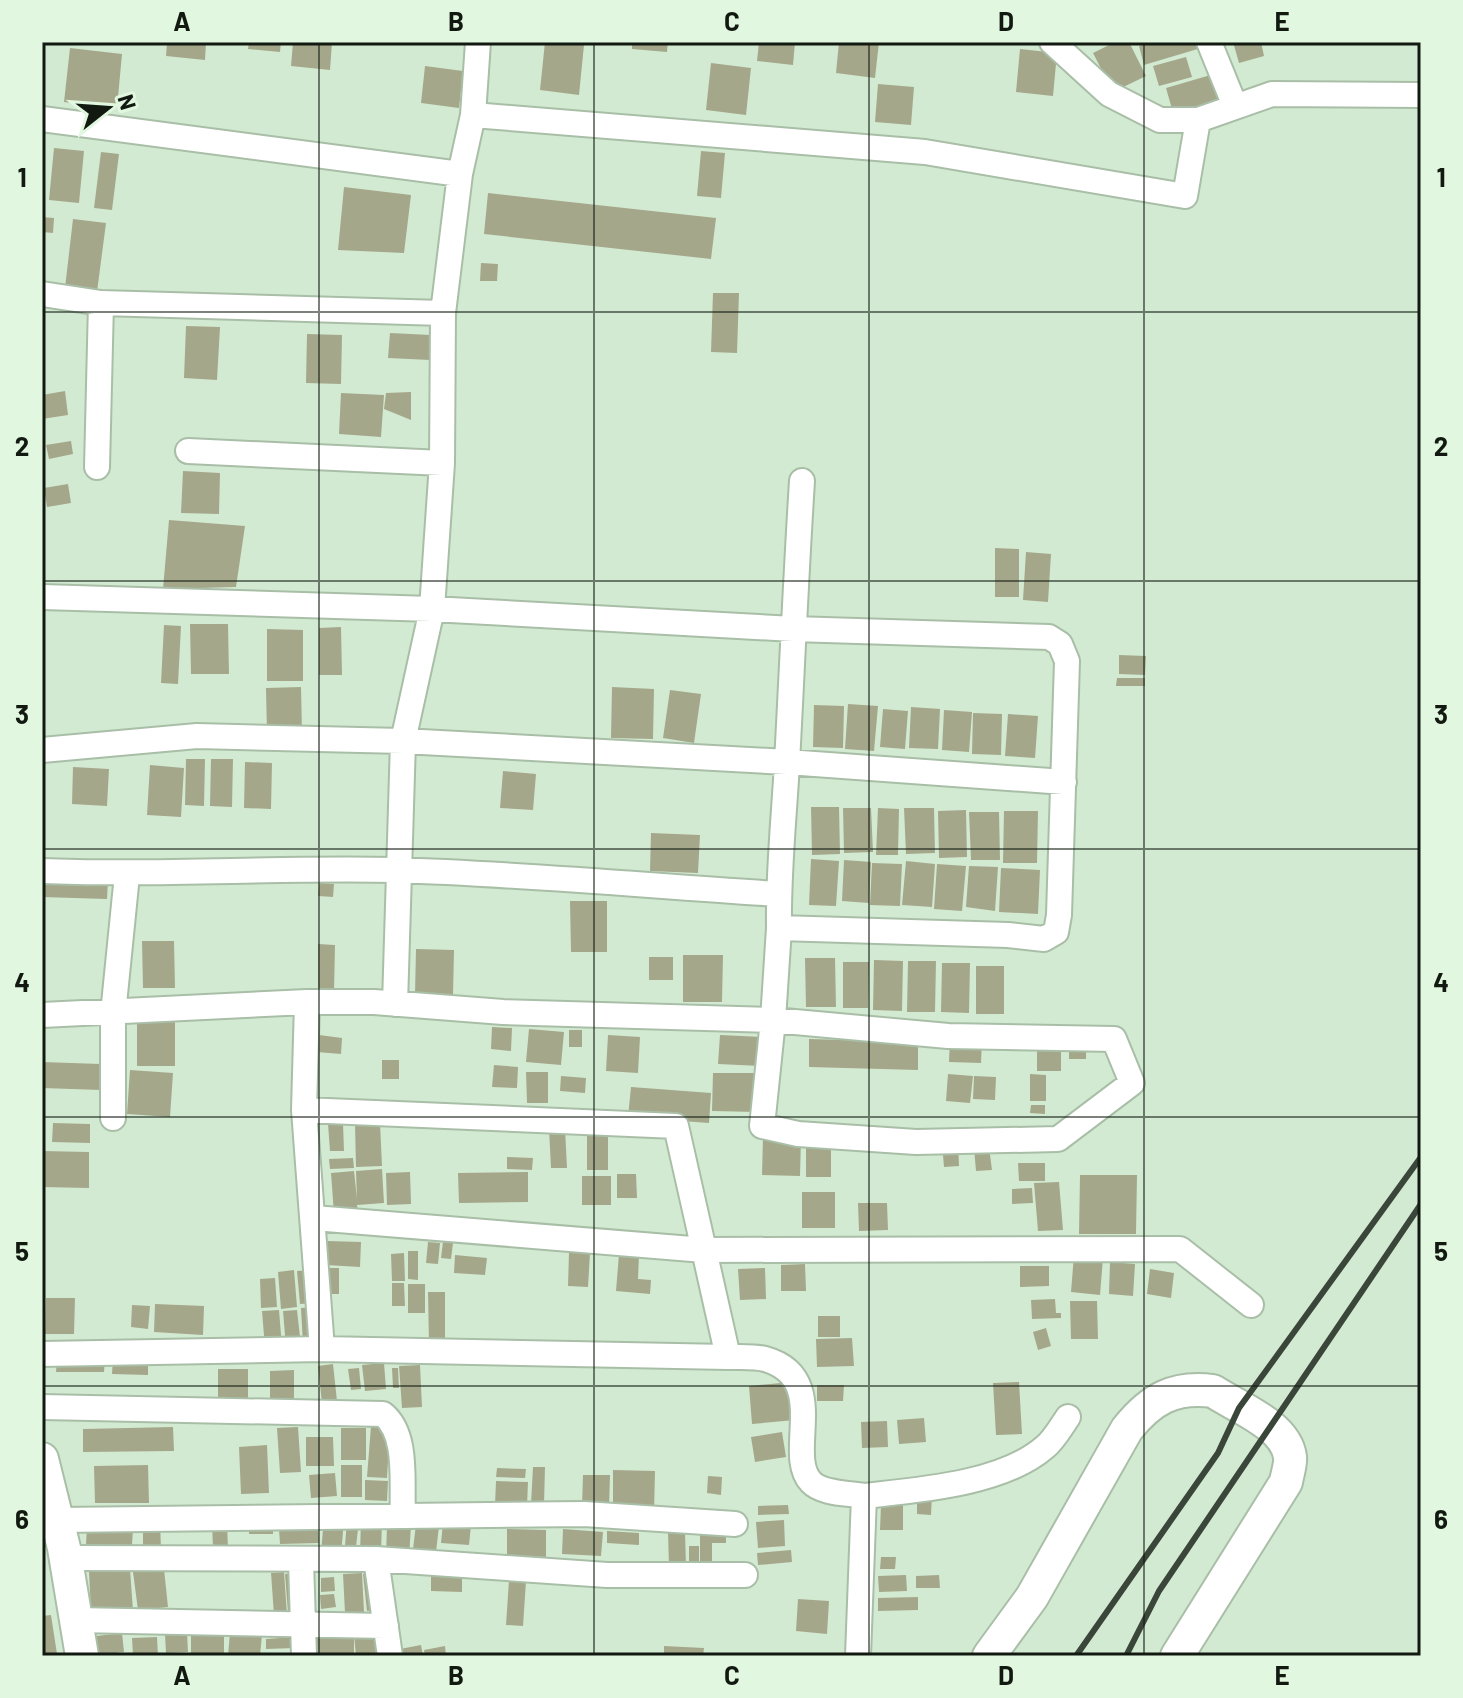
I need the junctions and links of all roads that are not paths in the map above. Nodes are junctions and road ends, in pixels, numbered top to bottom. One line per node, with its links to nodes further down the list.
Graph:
1 (478, 42): 6 (street)
2 (1052, 42): 8 (street)
3 (1209, 42): 5 (street)
4 (1421, 95): 5 (street)
5 (1235, 106): 8 (street)
6 (473, 115): 8 (street); 9 (street)
7 (42, 119): 9 (street)
8 (1198, 120)
9 (460, 174): 12 (street)
10 (42, 294): 11 (street)
11 (101, 303): 12 (street); 15 (street)
12 (443, 313): 14 (street)
13 (188, 451): 14 (street)
14 (442, 463): 18 (street)
15 (97, 467)
16 (802, 481): 19 (street)
17 (42, 597): 18 (street)
18 (432, 609): 19 (street); 20 (street)
19 (793, 629): 22 (street); 23 (street)
20 (403, 741): 21 (street); 22 (street); 24 (street)
21 (42, 750)
22 (787, 762): 23 (street); 27 (street)
23 (1064, 782): 28 (street)
24 (399, 870): 26 (street); 27 (street); 30 (street)
25 (42, 871): 26 (street)
26 (127, 875): 31 (street)
27 (778, 894): 28 (street)
28 (779, 928): 33 (street)
29 (307, 1002): 30 (street); 31 (street); 34 (street)
30 (395, 1004): 33 (street)
31 (113, 1014): 32 (street); 35 (street)
32 (42, 1015)
33 (773, 1020): 33 (street)
34 (304, 1110): 36 (street); 37 (street)
35 (113, 1118)
36 (314, 1218): 37 (street); 39 (street)
37 (704, 1250): 38 (street); 41 (street)
38 (1251, 1305)
39 (322, 1349): 40 (street); 41 (street)
40 (42, 1354)
41 (728, 1357): 45 (street)
42 (42, 1407): 46 (street)
43 (1068, 1417): 45 (street)
44 (42, 1459): 48 (street)
45 (864, 1496): 58 (street)
46 (403, 1516): 47 (street); 48 (street)
47 (735, 1524)
48 (58, 1544): 50 (street); 52 (street)
49 (376, 1559): 50 (street); 51 (street); 54 (street)
50 (301, 1561): 53 (street)
51 (745, 1575)
52 (76, 1620): 53 (street); 55 (street)
53 (304, 1625): 54 (street); 56 (street)
54 (386, 1626): 57 (street)
55 (82, 1656)
56 (304, 1656)
57 (390, 1656)
58 (858, 1656)
59 (989, 1656): 60 (street)
60 (1177, 1656)

